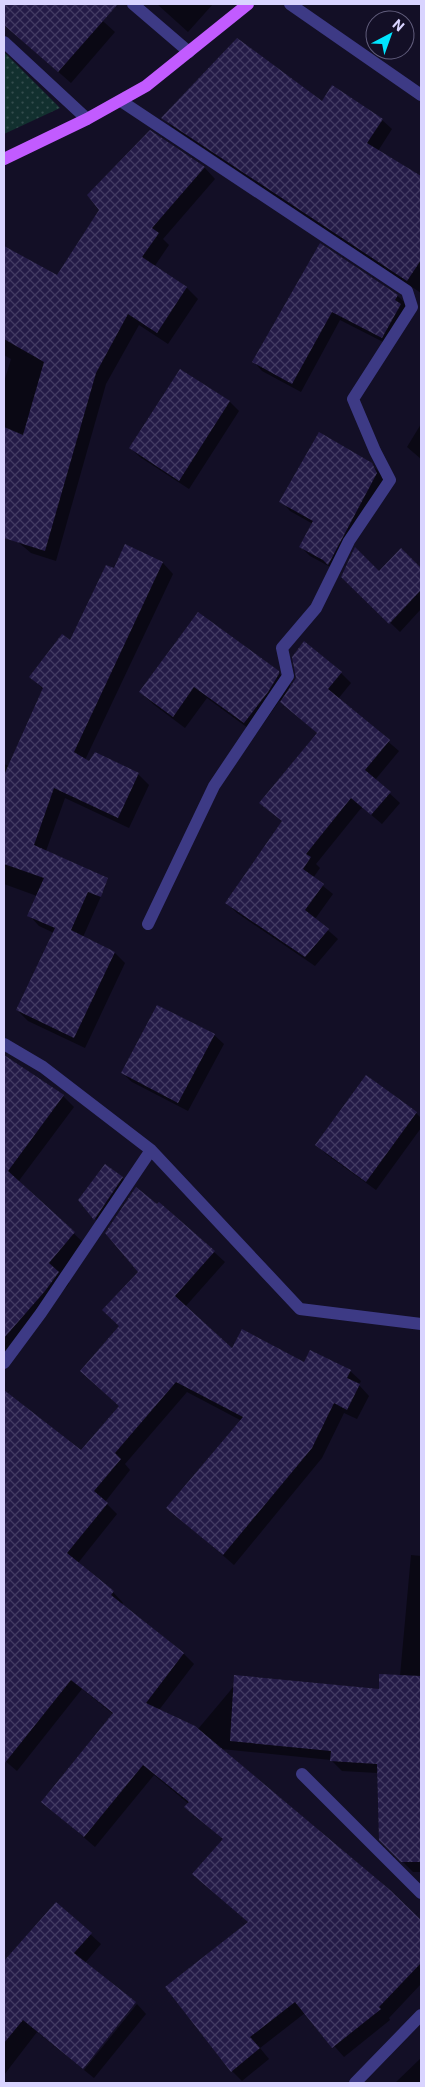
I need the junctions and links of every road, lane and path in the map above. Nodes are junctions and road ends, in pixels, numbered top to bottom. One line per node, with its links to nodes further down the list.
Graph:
1 (133, 4): 5 (street)
2 (248, 4): 5 (main road)
3 (290, 4): 6 (street)
4 (4, 42): 8 (street)
5 (189, 52): 7 (main road)
6 (421, 95)
7 (120, 101): 8 (main road); 10 (street)
8 (87, 118): 9 (main road)
9 (4, 159)
10 (148, 924)
11 (4, 1044): 12 (street)
12 (151, 1150): 13 (street); 14 (street)
13 (421, 1324)
14 (4, 1363)
15 (302, 1774): 16 (street)
16 (421, 1892)
17 (421, 2015): 18 (street)
18 (355, 2083)

